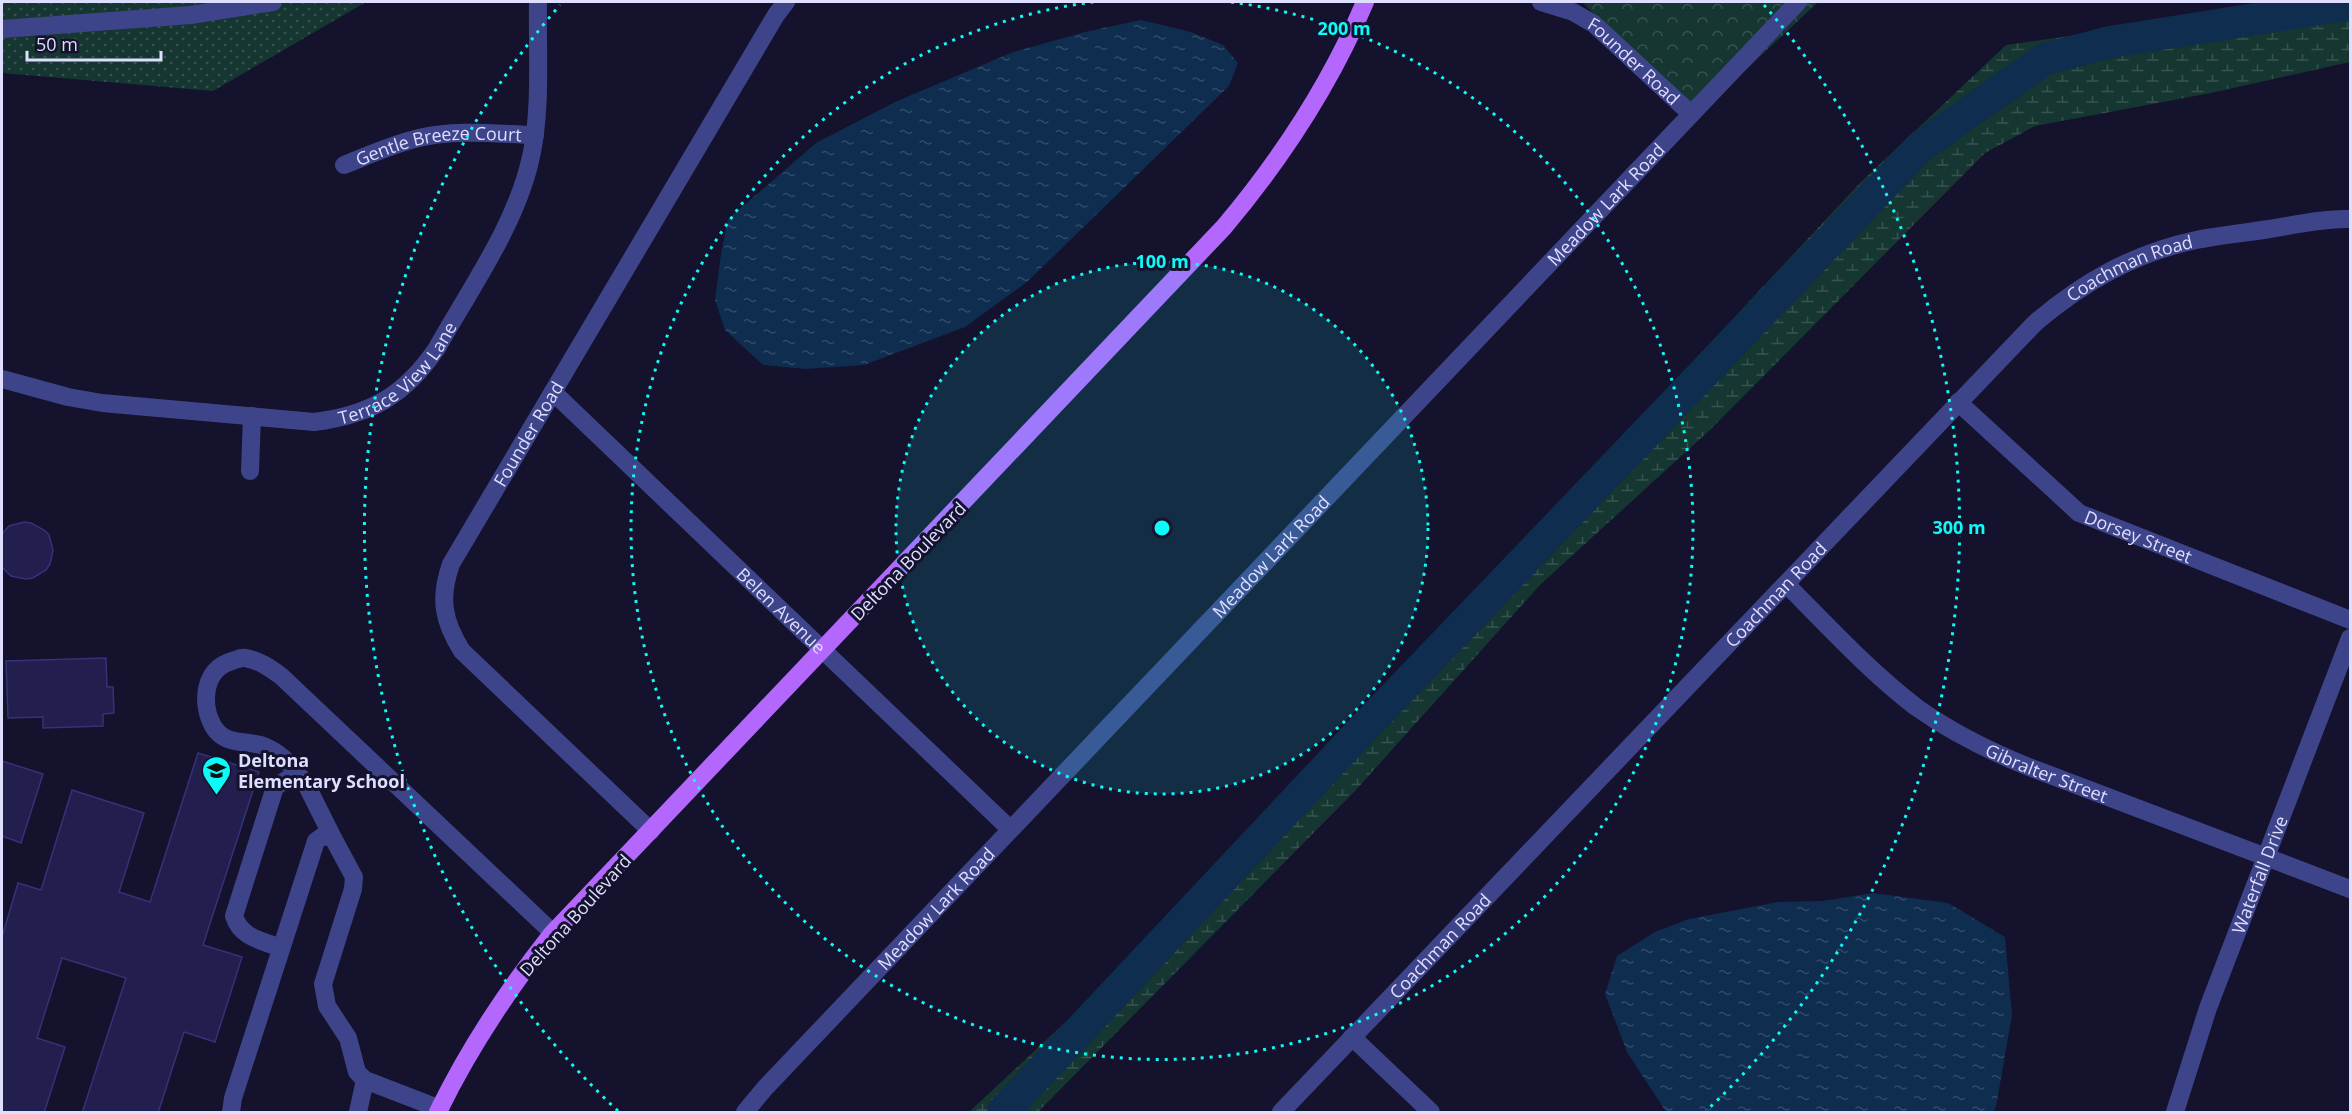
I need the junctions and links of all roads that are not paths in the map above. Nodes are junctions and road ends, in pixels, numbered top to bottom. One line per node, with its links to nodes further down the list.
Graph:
1 (273, 2): 7 (street)
2 (538, 2): 9 (street, Terrace View Lane)
3 (786, 2): 13 (street, Founder Road)
4 (1365, 2): 20 (main road, Deltona Boulevard)
5 (1542, 2): 8 (street, Founder Road)
6 (1798, 2): 8 (street, Meadow Lark Road)
7 (2, 29)
8 (1691, 114): 22 (street, Meadow Lark Road)
9 (535, 135): 10 (street, Gentle Breeze Court); 15 (street, Terrace View Lane)
10 (345, 165)
11 (2350, 219): 14 (street, Coachman Road)
12 (2, 379): 15 (street, Terrace View Lane)
13 (553, 392): 20 (street, Belen Avenue); 23 (street, Founder Road)
14 (1958, 402): 17 (street, Coachman Road); 18 (street, Dorsey Street)
15 (252, 416): 16 (street)
16 (249, 471)
17 (1785, 584): 25 (street, Gibralter Street); 29 (street, Coachman Road)
18 (2350, 620)
19 (2350, 638): 25 (street, Waterfall Drive)
20 (823, 650): 22 (street, Belen Avenue); 23 (main road, Deltona Boulevard)
21 (300, 777): 24 (street); 27 (street); 28 (street)
22 (1010, 829): 34 (street, Meadow Lark Road)
23 (651, 831): 27 (main road, Deltona Boulevard)
24 (333, 838): 28 (street); 30 (street)
25 (2266, 857): 26 (street, Gibralter Street); 37 (street, Waterfall Drive)
26 (2350, 889)
27 (554, 933): 31 (main road, Deltona Boulevard)
28 (280, 948): 33 (street)
29 (1352, 1037): 35 (street, Coachman Road); 36 (street)
30 (365, 1080): 31 (street); 32 (street)
31 (439, 1111)
32 (358, 1112)
33 (231, 1113)
34 (744, 1113)
35 (1281, 1113)
36 (1431, 1113)
37 (2175, 1113)

